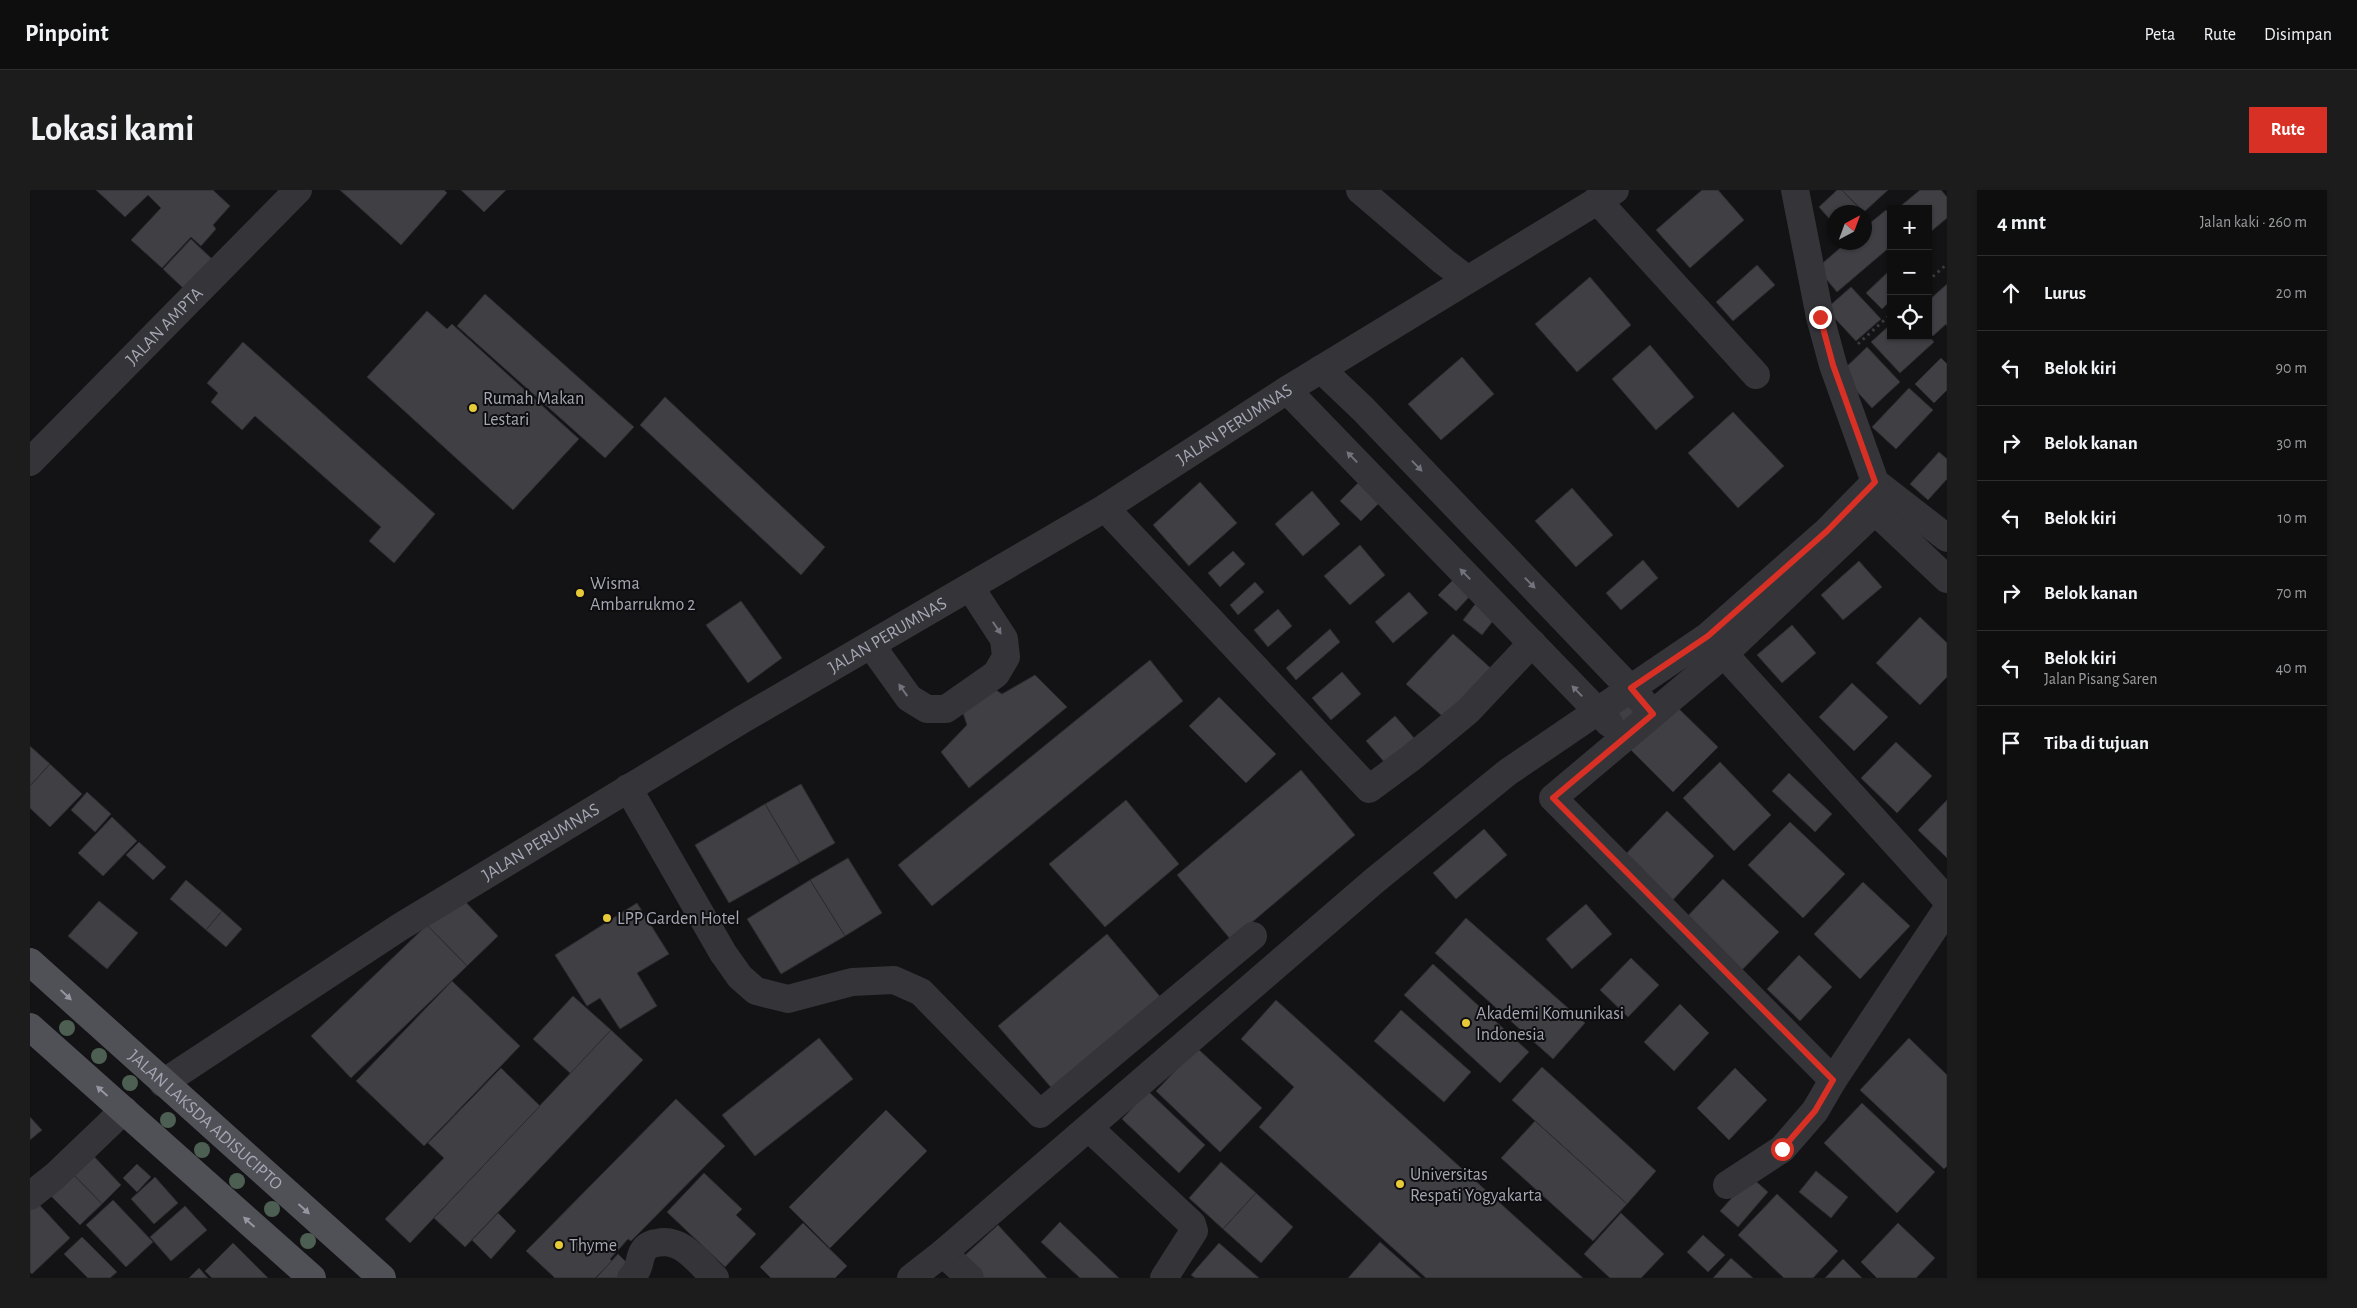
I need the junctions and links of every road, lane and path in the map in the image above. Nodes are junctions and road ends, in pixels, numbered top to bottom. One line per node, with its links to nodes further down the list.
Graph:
1 (298, 190): 13 (street, JALAN AMPTA)
2 (1360, 190): 7 (street)
3 (1795, 190): 9 (street)
4 (1606, 195): 7 (street, JALAN PERUMNAS); 11 (street)
5 (1947, 264): 6 (path)
6 (1932, 277)
7 (1467, 278): 10 (street, JALAN PERUMNAS)
8 (1887, 318): 9 (path)
9 (1833, 365): 14 (street)
10 (1321, 369): 12 (street, JALAN PERUMNAS); 22 (street, one-way to 22)
11 (1756, 375)
12 (1287, 390): 15 (street, JALAN PERUMNAS); 19 (street, one-way to 12)
13 (30, 462)
14 (1875, 482): 16 (street); 22 (street)
15 (1105, 508): 18 (street, JALAN PERUMNAS); 19 (street)
16 (1947, 538)
17 (1947, 579): 21 (street)
18 (970, 587): 20 (street, JALAN PERUMNAS); 20 (street, one-way to 20)
19 (1532, 643): 23 (street, one-way to 19)
20 (871, 645): 26 (street, JALAN PERUMNAS)
21 (1724, 654): 24 (street); 27 (street)
22 (1631, 688): 23 (street); 24 (street)
23 (1597, 711): 25 (street); 35 (street)
24 (1653, 714): 25 (street)
25 (1624, 738): 32 (street)
26 (628, 788): 29 (street); 33 (street, JALAN PERUMNAS)
27 (1947, 900)
28 (1947, 909): 32 (street)
29 (1253, 936)
30 (30, 962): 33 (main road, JALAN LAKSDA ADISUCIPTO, one-way to 33)
31 (30, 1027): 34 (main road, one-way to 31)
32 (1833, 1080): 36 (street)
33 (163, 1083): 40 (main road, JALAN LAKSDA ADISUCIPTO, one-way to 40)
34 (124, 1110): 37 (street); 39 (main road, one-way to 34)
35 (1089, 1128): 38 (street); 45 (street)
36 (1727, 1185)
37 (30, 1196)
38 (943, 1254): 43 (street); 44 (street)
39 (312, 1278)
40 (382, 1278)
41 (631, 1278): 42 (street)
42 (715, 1278)
43 (911, 1278)
44 (970, 1278)
45 (1164, 1278)

